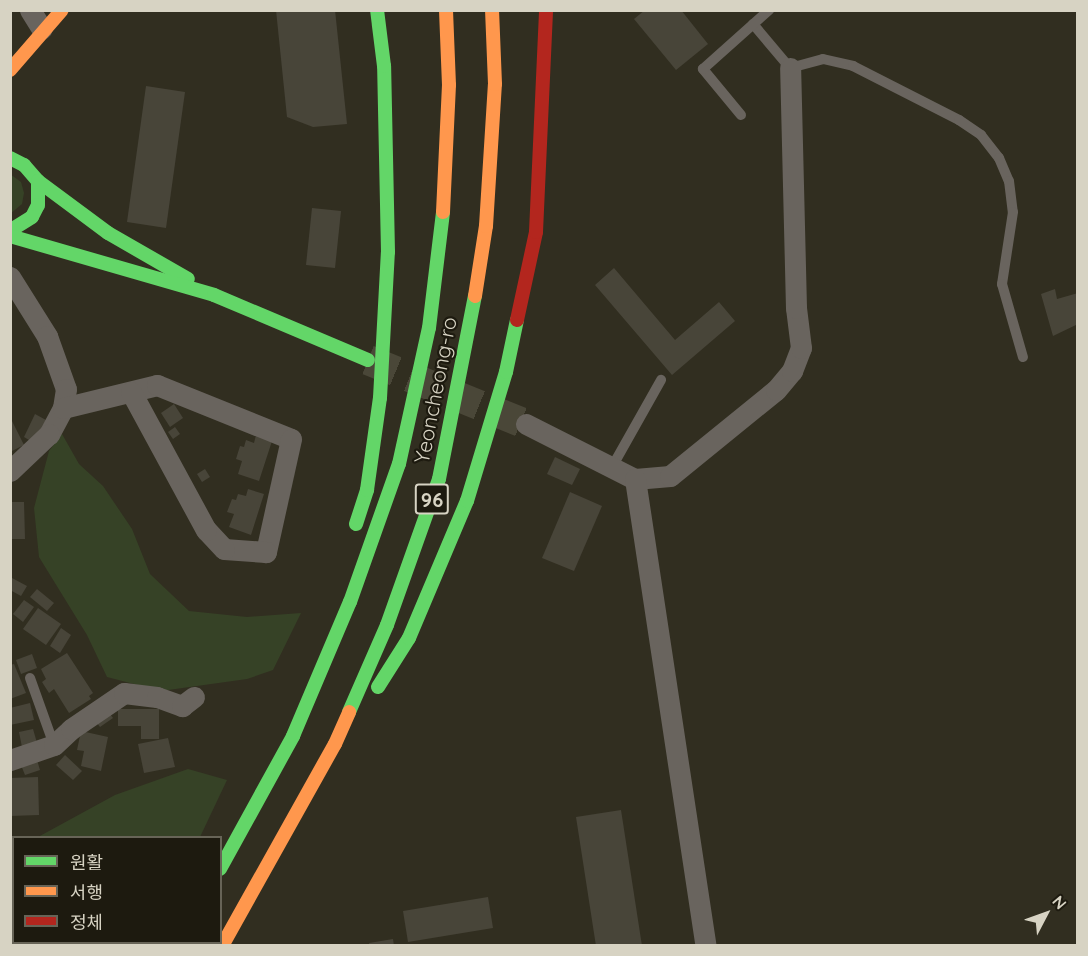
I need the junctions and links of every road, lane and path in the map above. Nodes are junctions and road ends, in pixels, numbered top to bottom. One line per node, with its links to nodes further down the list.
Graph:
1 (30, 10): 9 (street)
2 (63, 10): 9 (main road)
3 (377, 10): 32 (main road)
4 (446, 10): 38 (main road, Yeoncheong-ro / 96)
5 (492, 10): 39 (main road, Yeoncheong-ro / 96)
6 (546, 10): 39 (main road)
7 (769, 10): 8 (lane)
8 (753, 24): 13 (lane); 16 (lane)
9 (42, 29): 10 (main road); 11 (main road)
10 (29, 46): 12 (main road); 14 (main road); 15 (main road)
11 (10, 48)
12 (10, 59)
13 (790, 68): 23 (lane); 31 (street)
14 (10, 70)
15 (10, 82)
16 (741, 115)
17 (10, 158): 18 (main road)
18 (38, 181): 19 (main road); 22 (main road)
19 (10, 231)
20 (10, 236): 22 (main road)
21 (10, 278): 27 (street)
22 (214, 295): 24 (main road)
23 (1023, 357)
24 (368, 360)
25 (661, 380): 29 (lane)
26 (131, 392): 26 (street); 27 (street)
27 (63, 408): 30 (street)
28 (526, 424): 29 (street)
29 (612, 467): 31 (street)
30 (10, 471)
31 (635, 479): 42 (street)
32 (353, 535)
33 (316, 644): 38 (main road)
34 (30, 678): 36 (lane)
35 (194, 697): 36 (street)
36 (54, 745): 37 (street)
37 (10, 760)
38 (257, 806): 40 (main road, Yeoncheong-ro / 96)
39 (302, 808): 41 (main road, Yeoncheong-ro / 96)
40 (222, 866)
41 (222, 945)
42 (706, 945)

